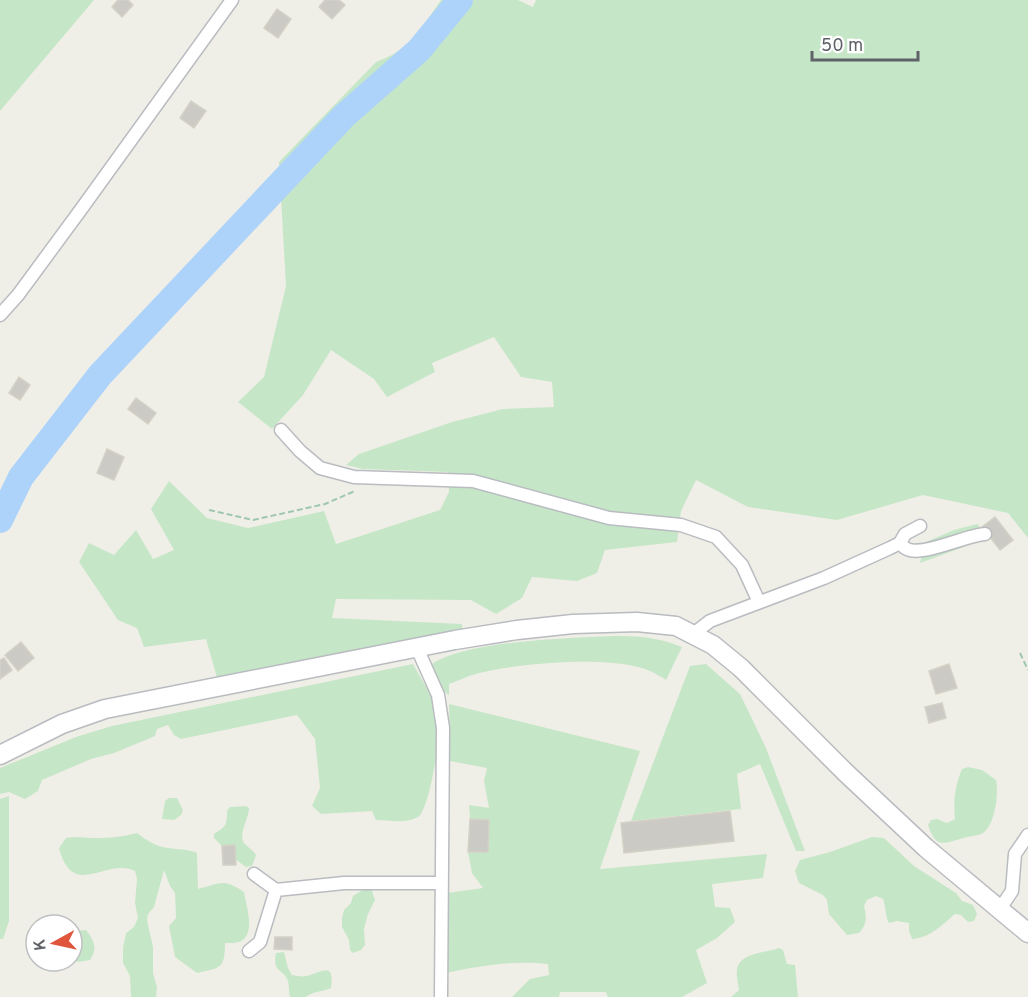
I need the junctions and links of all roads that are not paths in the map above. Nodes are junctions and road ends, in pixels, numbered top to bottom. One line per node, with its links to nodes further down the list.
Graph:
1 (232, 0): 2 (street)
2 (0, 315)
3 (281, 430): 7 (street)
4 (920, 526): 6 (street)
5 (985, 534): 6 (street)
6 (900, 543): 7 (street)
7 (759, 602): 8 (street)
8 (692, 634): 9 (street); 15 (street)
9 (417, 648): 10 (street); 13 (street)
10 (0, 755)
11 (1028, 835): 15 (street)
12 (254, 874): 14 (street)
13 (442, 883): 14 (street); 18 (street)
14 (276, 890): 17 (street)
15 (999, 910): 16 (street)
16 (1028, 933)
17 (249, 951)
18 (441, 997)

